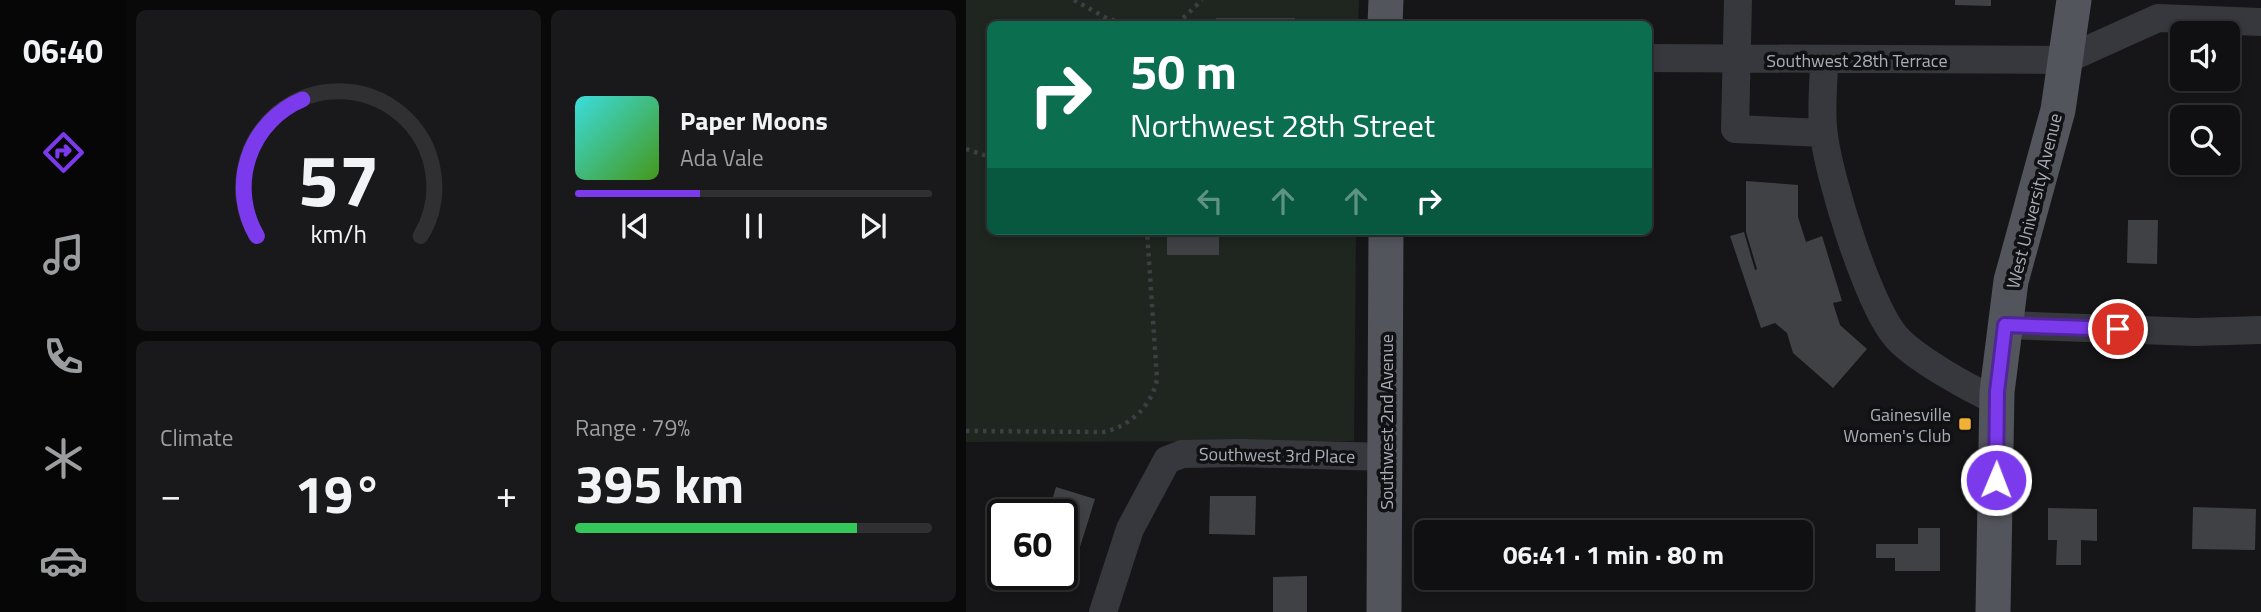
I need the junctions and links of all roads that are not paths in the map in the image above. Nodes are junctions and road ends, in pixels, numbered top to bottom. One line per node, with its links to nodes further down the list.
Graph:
1 (1385, 0): 4 (main road)
2 (1738, 0): 7 (street)
3 (2074, 0): 9 (main road, West University Avenue)
4 (1385, 21)
5 (2261, 22): 9 (street)
6 (1652, 58): 7 (street, Southwest 28th Terrace)
7 (1736, 60): 8 (street, Southwest 28th Terrace); 10 (street)
8 (1824, 60): 9 (street, Southwest 28th Terrace); 10 (street)
9 (2065, 60): 12 (main road, West University Avenue)
10 (1823, 133): 14 (street)
11 (1386, 235): 15 (main road, Southwest 2nd Avenue)
12 (2005, 325): 13 (street); 14 (main road, West University Avenue)
13 (2261, 330)
14 (1997, 401): 18 (main road, West University Avenue)
15 (1386, 457): 16 (street, Southwest 3rd Place); 17 (main road, Southwest 2nd Avenue)
16 (1103, 612)
17 (1384, 612)
18 (1993, 612)

